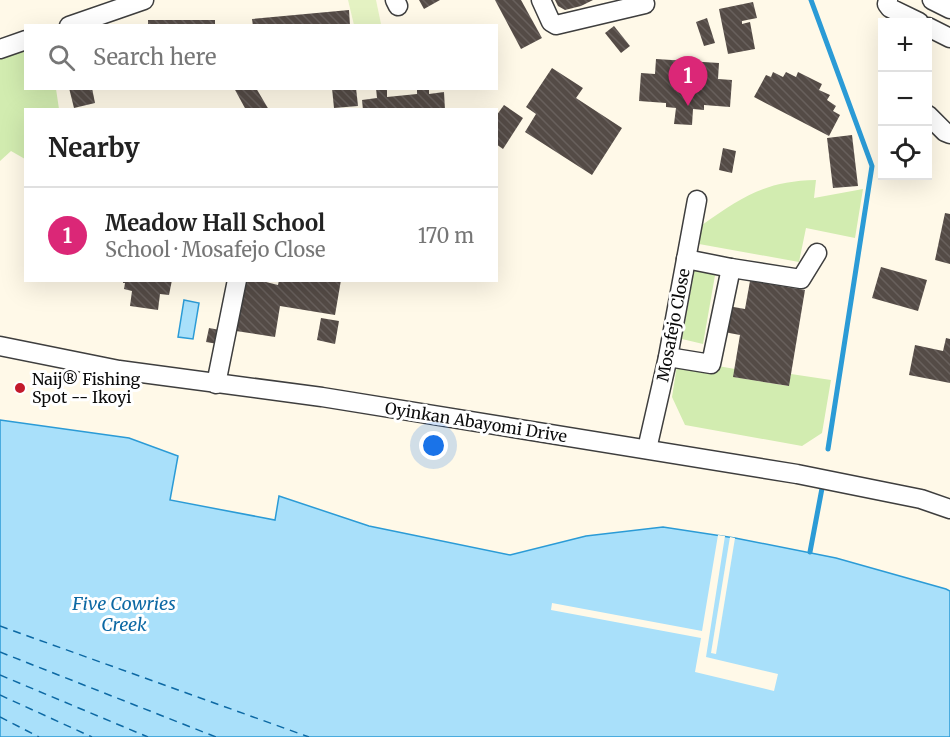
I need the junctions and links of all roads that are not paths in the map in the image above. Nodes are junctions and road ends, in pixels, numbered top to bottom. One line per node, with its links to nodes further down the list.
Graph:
1 (144, 0): 8 (street)
2 (541, 0): 5 (street)
3 (888, 0): 7 (street)
4 (932, 0): 6 (street)
5 (645, 4)
6 (950, 9)
7 (911, 18)
8 (75, 24)
9 (932, 29): 10 (street)
10 (950, 38)
11 (24, 41): 12 (street)
12 (0, 49)
13 (932, 119): 14 (street)
14 (950, 134)
15 (697, 200): 17 (street, Mosafejo Close)
16 (817, 253): 18 (street)
17 (686, 259): 18 (street); 21 (street, Mosafejo Close)
18 (731, 268): 21 (street)
19 (237, 282): 22 (street)
20 (0, 346): 22 (street, Oyinkan Abayomi Drive)
21 (668, 357): 23 (street, Mosafejo Close)
22 (216, 384): 23 (street, Oyinkan Abayomi Drive)
23 (647, 449): 24 (street, Oyinkan Abayomi Drive)
24 (950, 509)

